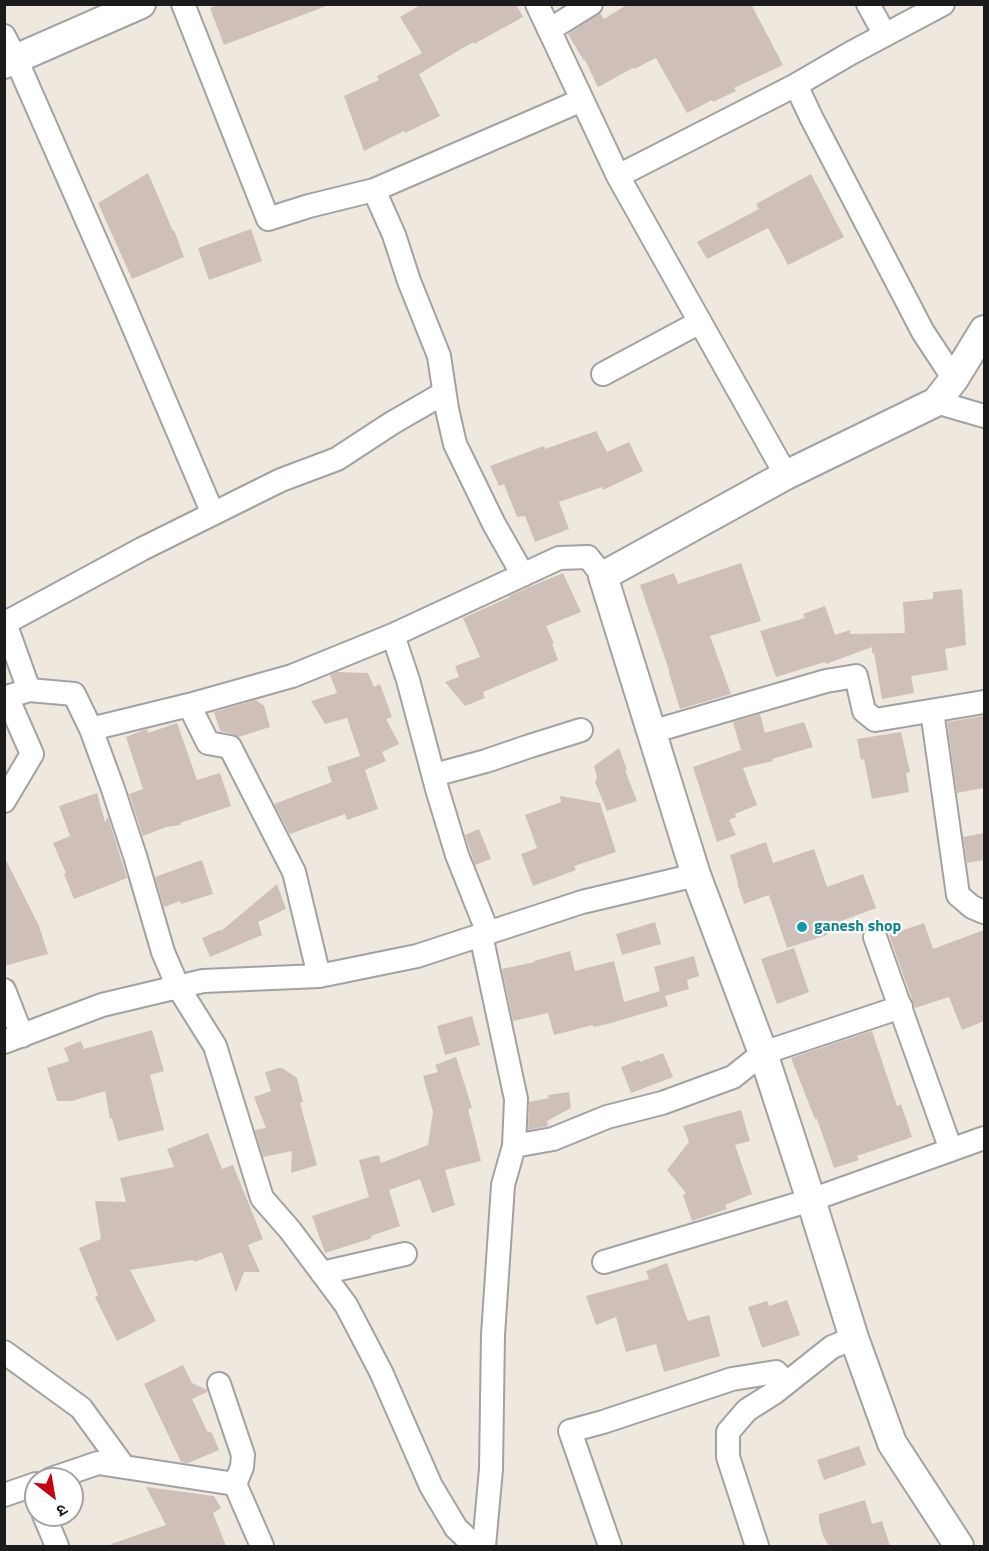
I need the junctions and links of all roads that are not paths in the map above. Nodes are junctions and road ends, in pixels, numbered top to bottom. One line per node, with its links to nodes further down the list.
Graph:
1 (141, 4): 9 (street)
2 (183, 4): 13 (street)
3 (537, 4): 7 (street)
4 (591, 4): 7 (street)
5 (868, 4): 8 (street)
6 (943, 4): 8 (street)
7 (549, 30): 11 (street)
8 (885, 35): 10 (street)
9 (8, 53): 22 (street)
10 (796, 86): 12 (street); 17 (street)
11 (582, 100): 12 (street); 13 (street)
12 (618, 176): 14 (street)
13 (374, 190): 18 (street)
14 (700, 322): 16 (street); 21 (street)
15 (984, 330): 17 (street)
16 (603, 374)
17 (954, 379): 19 (street)
18 (444, 393): 22 (street); 23 (street)
19 (936, 402): 20 (street); 21 (street)
20 (984, 416)
21 (786, 476): 24 (street)
22 (213, 514): 26 (street)
23 (523, 575): 24 (street); 25 (street)
24 (603, 576): 33 (street)
25 (393, 634): 29 (street); 34 (street)
26 (29, 690): 27 (street); 31 (street)
27 (6, 698): 35 (street)
28 (984, 702): 30 (street)
29 (189, 705): 31 (street); 40 (street)
30 (932, 711): 33 (street); 37 (street)
31 (91, 729): 41 (street)
32 (581, 730): 34 (street)
33 (651, 732): 36 (street)
34 (434, 775): 38 (street)
35 (4, 801)
36 (696, 875): 38 (street); 45 (street)
37 (984, 912)
38 (485, 934): 40 (street); 47 (street)
39 (875, 937): 43 (street)
40 (319, 976): 41 (street)
41 (178, 987): 44 (street); 52 (street)
42 (4, 990): 44 (street)
43 (901, 1007): 45 (street); 48 (street)
44 (13, 1039)
45 (763, 1053): 47 (street); 49 (street)
46 (984, 1138): 48 (street)
47 (514, 1146): 66 (street)
48 (951, 1150): 49 (street)
49 (811, 1200): 51 (street); 53 (street)
50 (405, 1254): 52 (street)
51 (604, 1262)
52 (322, 1273): 65 (street)
53 (854, 1338): 55 (street); 69 (street)
54 (4, 1353): 57 (street)
55 (786, 1383): 67 (street); 68 (street)
56 (219, 1384): 59 (street)
57 (124, 1467): 58 (street); 59 (street)
58 (84, 1468)
59 (235, 1484): 64 (street)
60 (24, 1490): 61 (street)
61 (4, 1495)
62 (49, 1527): 63 (street)
63 (57, 1546)
64 (261, 1546)
65 (475, 1546)
66 (484, 1546)
67 (610, 1546)
68 (757, 1546)
69 (959, 1546)

